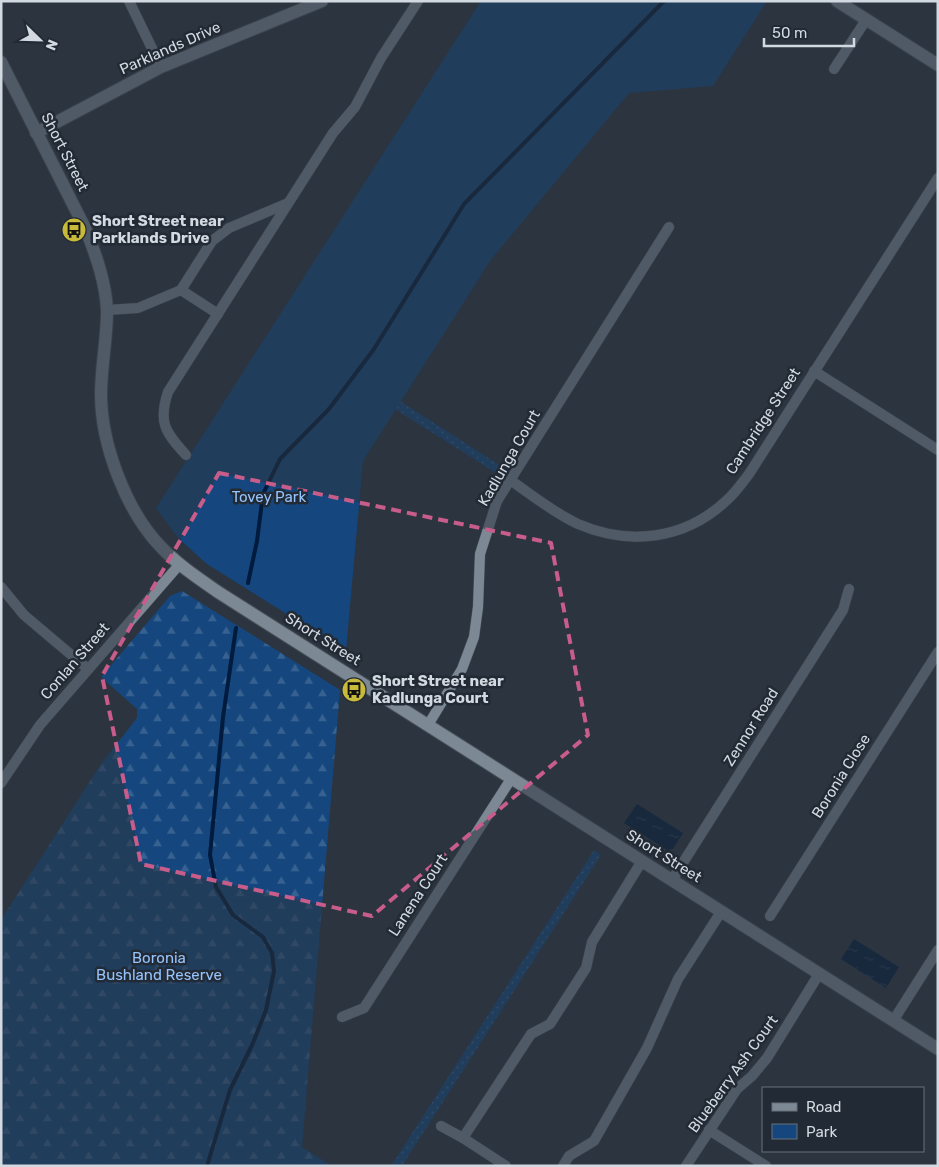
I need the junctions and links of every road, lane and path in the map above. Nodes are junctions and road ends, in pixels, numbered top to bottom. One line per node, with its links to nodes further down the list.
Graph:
1 (129, 1): 8 (street)
2 (322, 1): 8 (street, Parklands Drive)
3 (418, 1): 12 (street)
4 (837, 1): 5 (street)
5 (866, 20): 7 (street); 9 (street)
6 (1, 62): 10 (street, Short Street)
7 (938, 65)
8 (161, 68): 10 (street, Parklands Drive)
9 (834, 69)
10 (36, 133): 15 (street, Short Street)
11 (938, 178): 17 (street, Cambridge Street)
12 (288, 204): 14 (street); 16 (street)
13 (669, 227): 20 (street, Kadlunga Court)
14 (181, 290): 15 (street); 16 (street)
15 (107, 310): 21 (street, Short Street)
16 (218, 314): 19 (street)
17 (814, 371): 18 (street); 20 (street, Cambridge Street)
18 (938, 450)
19 (186, 455)
20 (510, 480): 26 (street, Kadlunga Court)
21 (179, 564): 25 (street, Conlan Street); 26 (street, Short Street)
22 (1, 587): 25 (street)
23 (849, 589): 30 (street, Zennor Road)
24 (938, 652): 32 (street, Boronia Close)
25 (88, 669): 28 (street, Conlan Street)
26 (428, 725): 27 (street, Short Street)
27 (511, 779): 29 (street, Short Street); 35 (street, Lanena Court)
28 (2, 780)
29 (642, 862): 30 (street, Short Street); 40 (street)
30 (672, 880): 31 (street, Short Street)
31 (721, 912): 34 (street, Short Street); 42 (street)
32 (770, 916)
33 (938, 950): 36 (street)
34 (819, 974): 36 (street, Short Street); 39 (street, Blueberry Ash Court)
35 (342, 1017)
36 (893, 1021): 37 (street, Short Street)
37 (938, 1049)
38 (441, 1126): 40 (street)
39 (709, 1130): 43 (street, Blueberry Ash Court); 44 (street)
40 (462, 1138): 41 (street)
41 (506, 1166)
42 (563, 1166)
43 (686, 1166)
44 (766, 1166)

